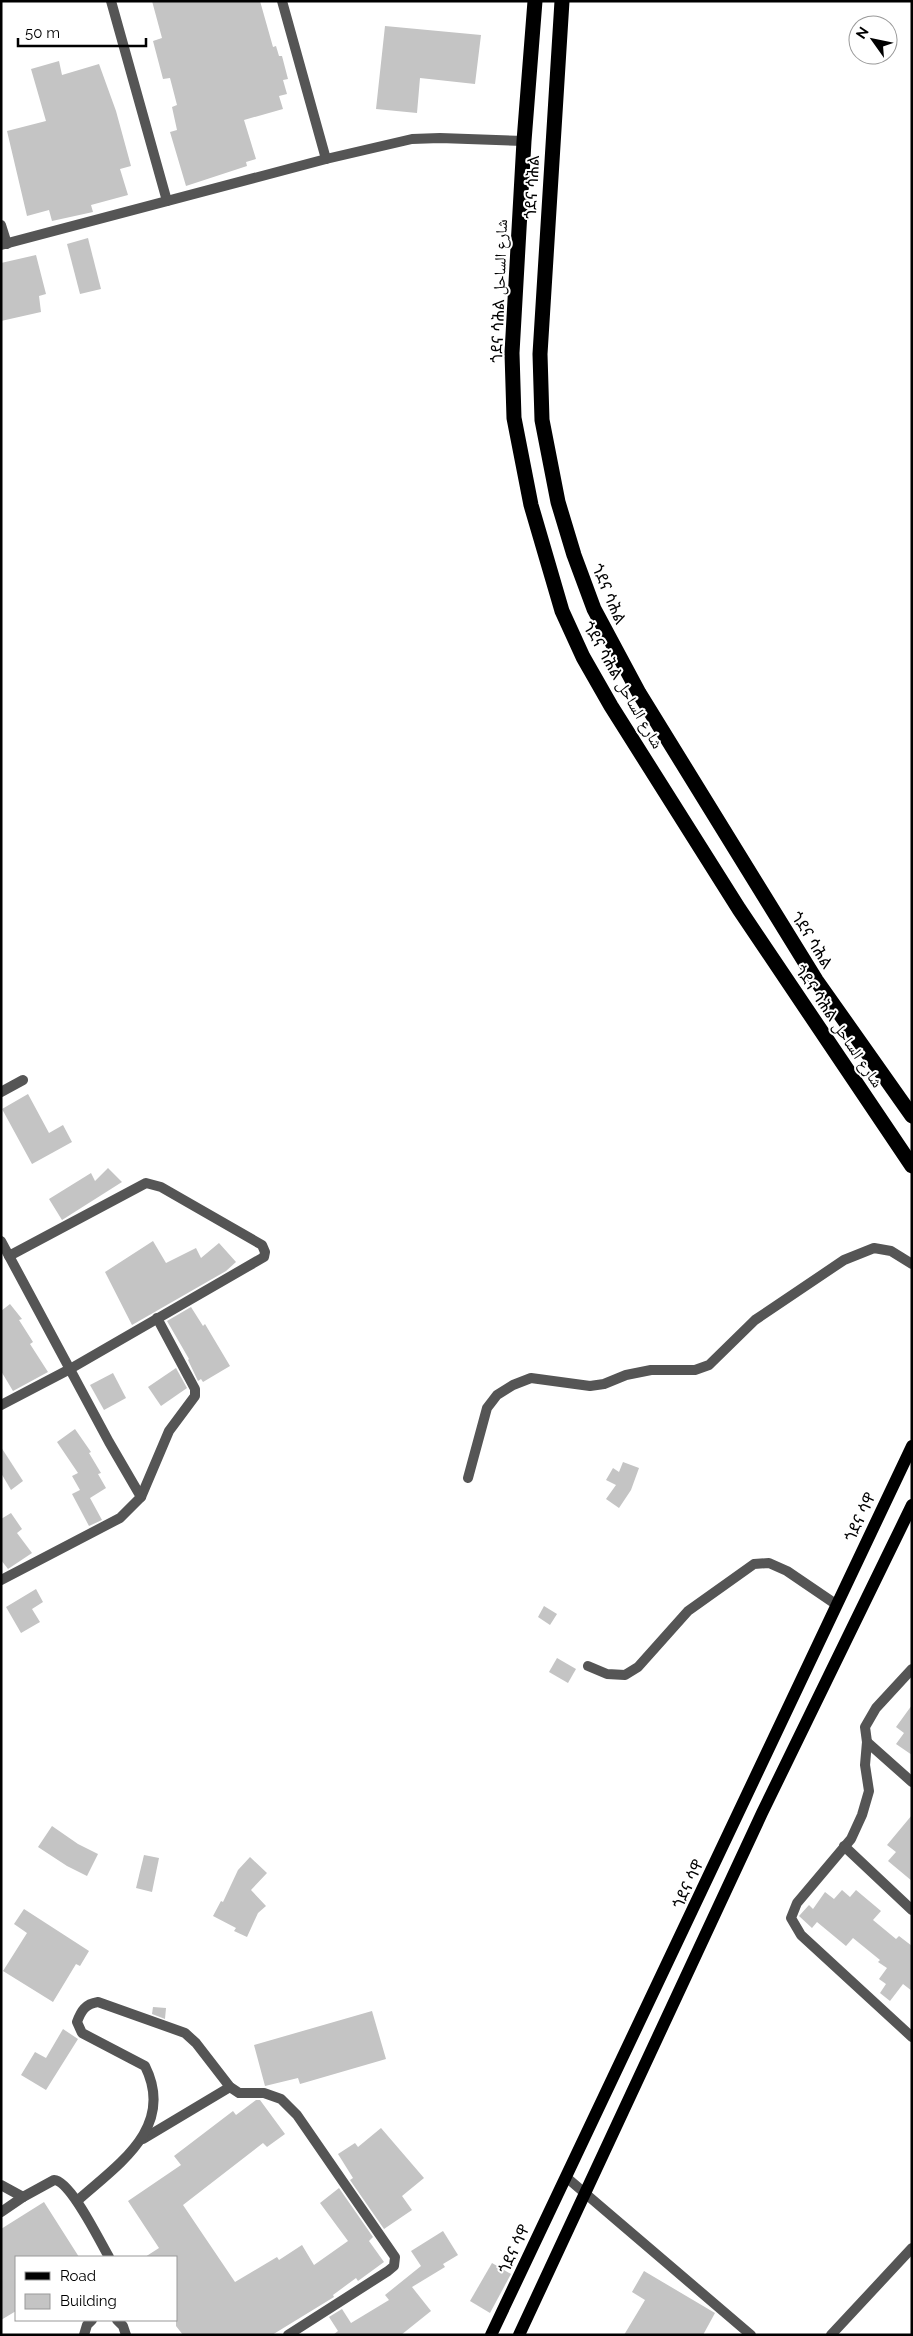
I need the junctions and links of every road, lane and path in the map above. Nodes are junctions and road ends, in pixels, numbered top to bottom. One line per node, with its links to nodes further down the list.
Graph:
1 (111, 1): 7 (street)
2 (282, 1): 6 (street)
3 (535, 1): 5 (highway, ጎደና ሳሕል شارع الساحل)
4 (562, 1): 10 (highway, ጎደና ሳሕል)
5 (524, 141): 6 (street); 11 (highway, ጎደና ሳሕል شارع الساحل)
6 (326, 159): 7 (street)
7 (167, 201): 9 (street)
8 (1, 225): 9 (street)
9 (4, 245)
10 (786, 931): 11 (highway); 14 (highway, ጎደና ሳሕል)
11 (763, 945): 15 (highway, ጎደና ሳሕል شارع الساحل)
12 (23, 1080): 13 (street)
13 (1, 1092)
14 (912, 1116)
15 (909, 1156)
16 (1, 1241): 17 (street)
17 (9, 1256): 19 (street); 20 (street)
18 (912, 1264): 23 (street)
19 (157, 1318): 20 (street); 24 (street)
20 (70, 1369): 21 (street); 24 (street)
21 (1, 1405)
22 (912, 1446): 27 (main road, ጎደና ሳዋ)
23 (468, 1478)
24 (141, 1497): 26 (street)
25 (912, 1505): 39 (main road)
26 (1, 1580)
27 (837, 1605): 28 (street); 37 (main road, ጎደና ሳዋ)
28 (588, 1666)
29 (912, 1669): 30 (street)
30 (867, 1742): 31 (street); 32 (street)
31 (912, 1782)
32 (844, 1846): 33 (street); 34 (street)
33 (912, 1910)
34 (912, 2037)
35 (230, 2087): 36 (street); 36 (street); 49 (street)
36 (143, 2139): 41 (street)
37 (566, 2177): 39 (street); 50 (main road, ጎደና ሳዋ)
38 (1, 2185): 40 (street)
39 (584, 2192): 51 (main road); 52 (street)
40 (23, 2197): 41 (street); 42 (street)
41 (77, 2201): 44 (street)
42 (1, 2212)
43 (912, 2248): 53 (street)
44 (108, 2256)
45 (91, 2321): 47 (street)
46 (118, 2321): 48 (street)
47 (84, 2335)
48 (126, 2335)
49 (288, 2335)
50 (491, 2335)
51 (518, 2335)
52 (751, 2335)
53 (831, 2335)

